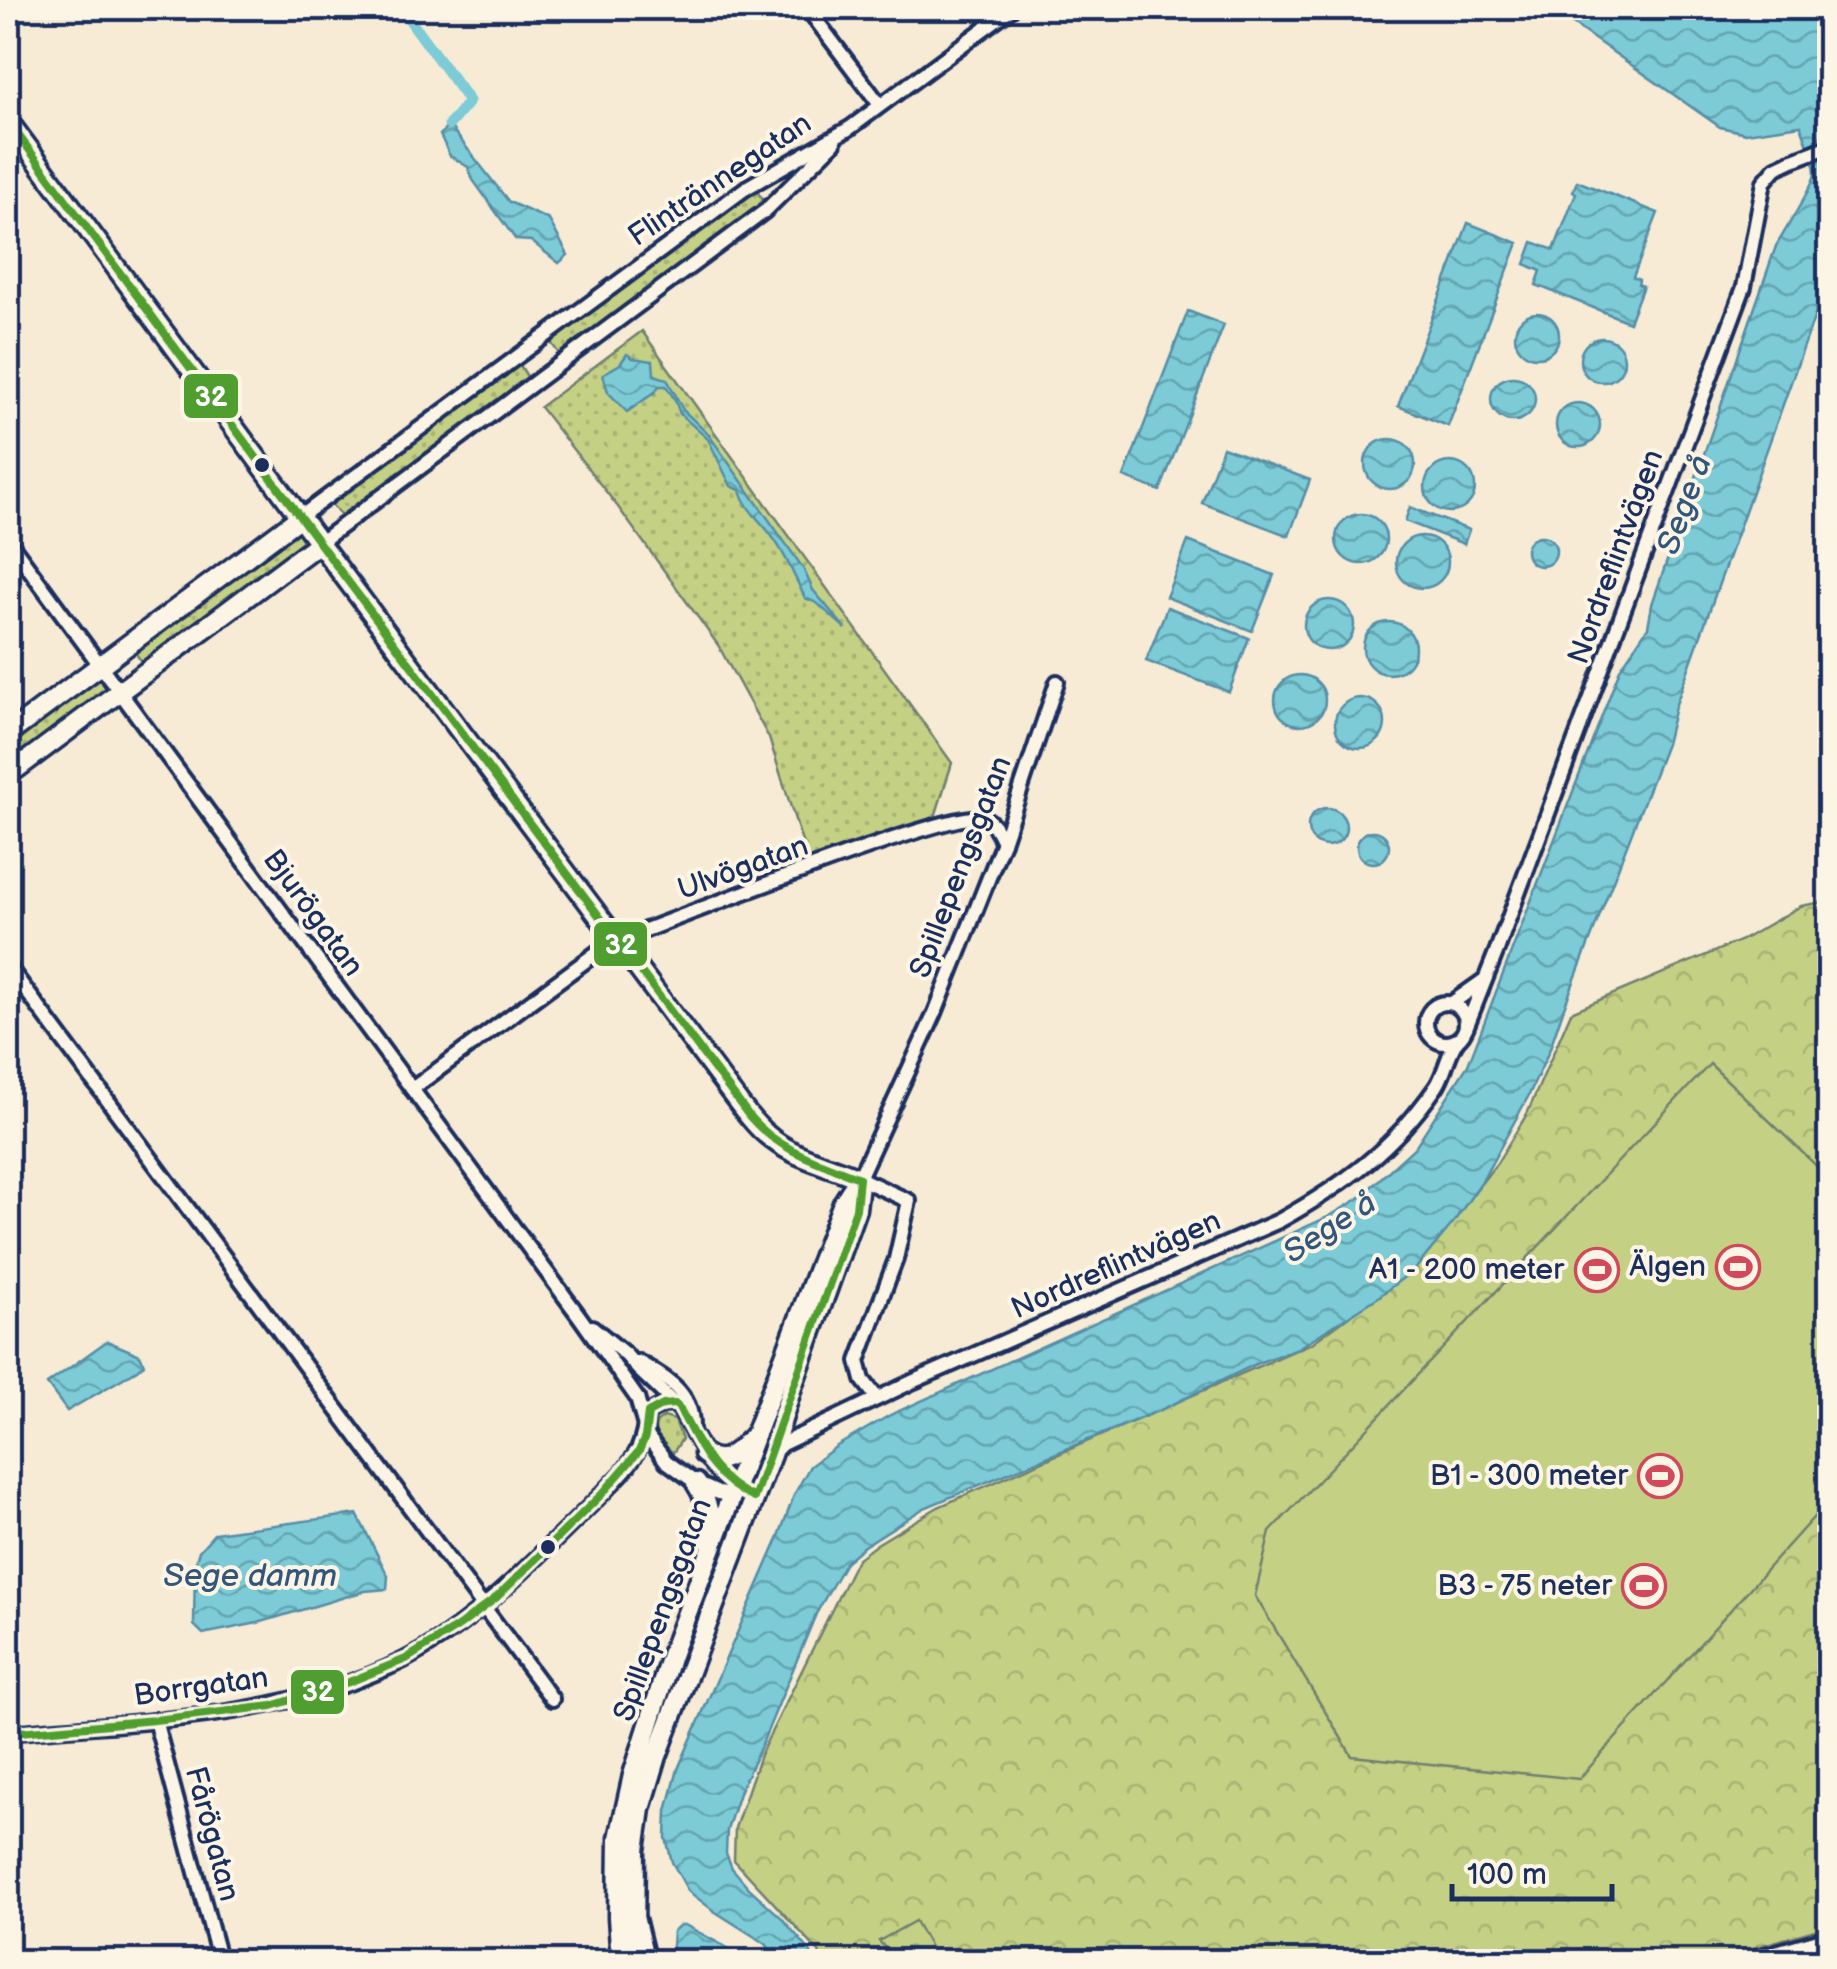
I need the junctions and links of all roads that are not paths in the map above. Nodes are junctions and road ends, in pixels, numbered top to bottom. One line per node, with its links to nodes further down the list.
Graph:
1 (807, 8): 3 (street)
2 (1012, 8): 3 (street)
3 (880, 105): 5 (street)
4 (8, 122): 7 (street)
5 (850, 128): 7 (street, Flintrännegatan); 9 (street, Flintrännegatan)
6 (1830, 146): 18 (street, Nordreflintvägen)
7 (300, 518): 9 (street); 10 (street, Flintrännegatan)
8 (8, 540): 10 (street, Bjurögatan)
9 (319, 543): 12 (street, Flintrännegatan); 16 (street)
10 (101, 666): 12 (street, Bjurögatan); 13 (street, Flintrännegatan)
11 (1057, 682): 15 (street, Spillepengsgatan)
12 (120, 692): 14 (street, Flintrännegatan); 23 (street, Bjurögatan)
13 (8, 734)
14 (8, 776)
15 (1003, 842): 16 (street, Ulvögatan); 24 (street, Spillepengsgatan)
16 (618, 941): 23 (street, Ulvögatan); 24 (street)
17 (8, 966): 40 (street)
18 (1485, 980): 19 (street); 20 (street, Nordreflintvägen)
19 (1452, 1004): 20 (street); 21 (street)
20 (1462, 1033): 21 (street); 22 (street, Nordreflintvägen)
21 (1433, 1038): 22 (street)
22 (1443, 1071): 27 (street, Nordreflintvägen)
23 (412, 1089): 25 (street, Bjurögatan)
24 (859, 1178): 27 (street); 31 (street, Spillepengsgatan); 33 (street, Spillepengsgatan)
25 (579, 1316): 26 (street, Bjurögatan); 29 (street, Bjurögatan)
26 (626, 1355): 28 (street, Bjurögatan); 30 (street, Bjurögatan)
27 (877, 1398): 33 (street, Nordreflintvägen)
28 (674, 1404): 29 (street); 30 (street, Bjurögatan)
29 (645, 1425): 34 (street, Bjurögatan); 35 (street, Borrgatan)
30 (692, 1434): 32 (street, Bjurögatan)
31 (756, 1435): 32 (street); 37 (street, Spillepengsgatan)
32 (704, 1454): 37 (street, Bjurögatan)
33 (771, 1455): 38 (street, Spillepengsgatan)
34 (666, 1461): 35 (street); 36 (street, Bjurögatan)
35 (624, 1471): 40 (street, Borrgatan)
36 (696, 1483): 37 (street, Bjurögatan); 39 (street)
37 (736, 1490): 38 (street, Bjurögatan); 39 (street, Spillepengsgatan)
38 (754, 1498): 44 (street, Spillepengsgatan)
39 (711, 1556): 48 (street, Spillepengsgatan)
40 (484, 1608): 41 (street); 42 (street, Borrgatan)
41 (552, 1699)
42 (155, 1720): 43 (street, Borrgatan); 47 (street, Fårögatan)
43 (8, 1734)
44 (633, 1921): 49 (street, Spillepengsgatan); 50 (highway)
45 (1830, 1942): 46 (highway)
46 (1766, 1960)
47 (220, 1962)
48 (621, 1962)
49 (635, 1962)
50 (643, 1962)

